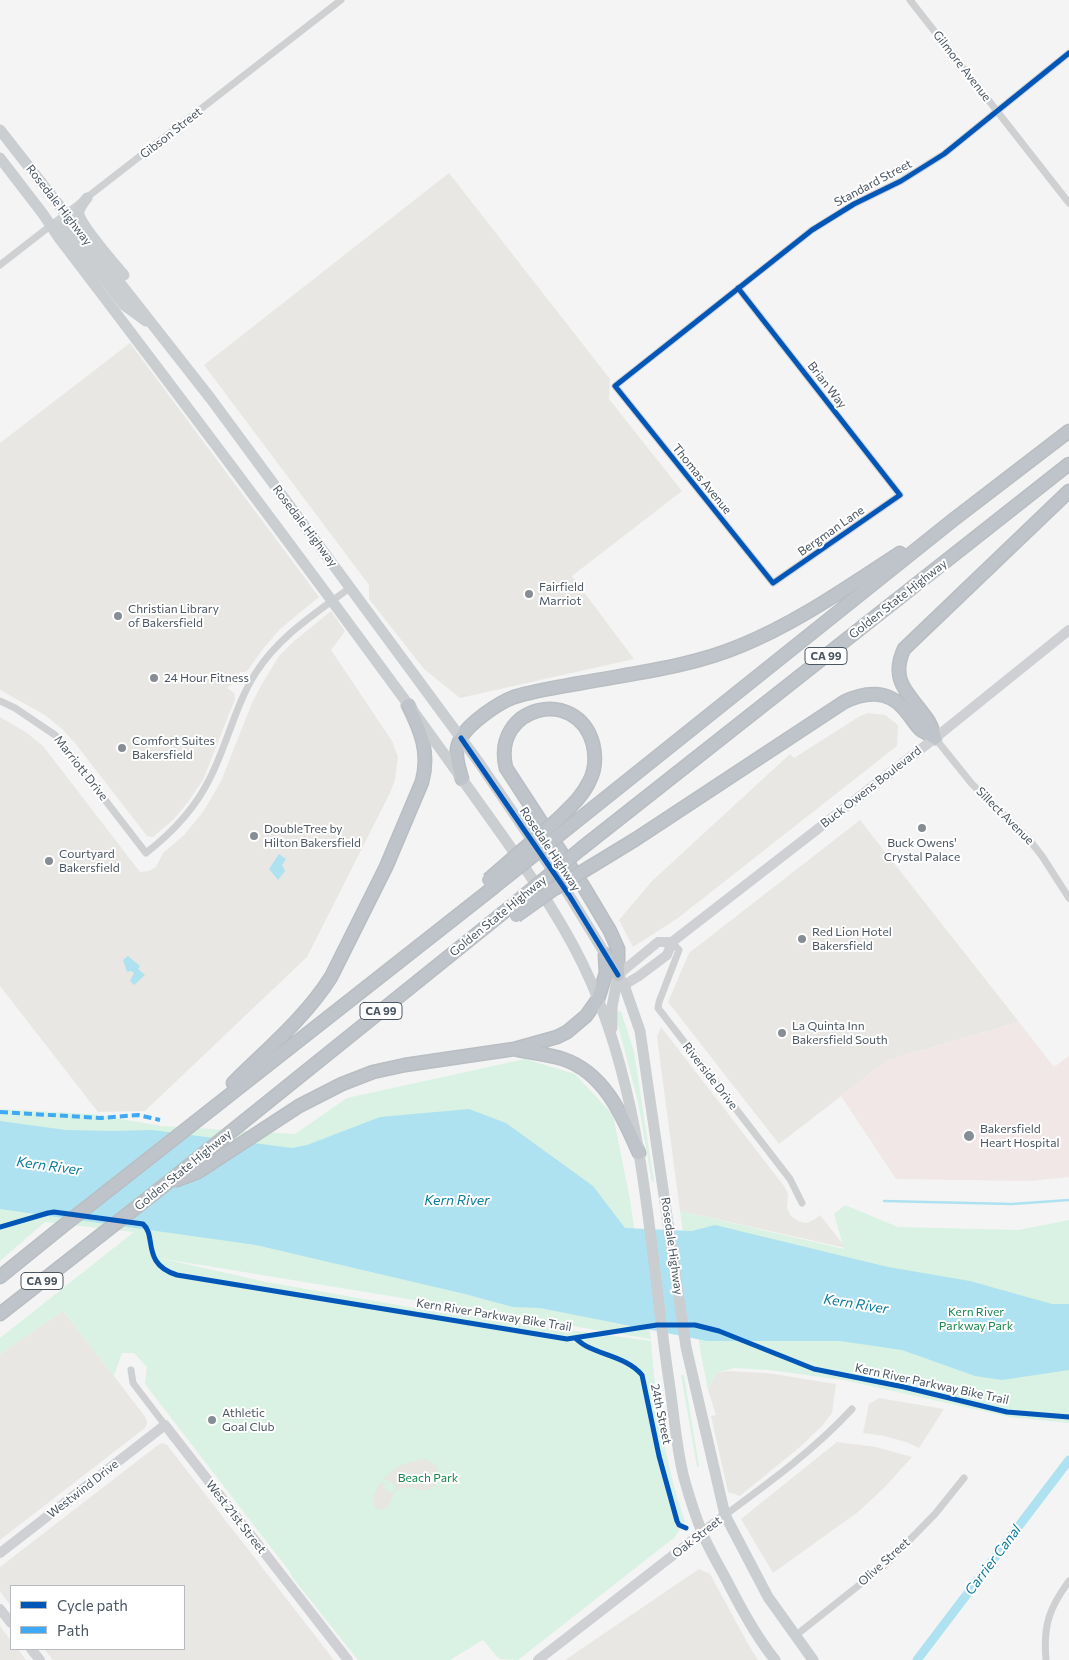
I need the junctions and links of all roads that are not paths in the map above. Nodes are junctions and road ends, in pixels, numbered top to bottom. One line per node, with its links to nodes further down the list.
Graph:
1 (341, 0): 7 (street, Gibson Street)
2 (910, 0): 4 (street, Gilmore Avenue)
3 (1069, 53): 4 (street, Standard Street)
4 (998, 112): 8 (street, Gilmore Avenue); 12 (street, Standard Street)
5 (0, 130): 9 (main road, Rosedale Highway)
6 (0, 158): 10 (main road, Rosedale Highway)
7 (87, 198): 9 (street, Gibson Street); 13 (main road)
8 (1069, 203)
9 (66, 214): 10 (street, Gibson Street); 13 (main road, Rosedale Highway)
10 (51, 226): 11 (street, Gibson Street); 13 (main road); 22 (main road, Rosedale Highway)
11 (0, 265)
12 (738, 288): 14 (street, Standard Street); 18 (street, Brian Way)
13 (152, 324): 21 (main road, Rosedale Highway)
14 (614, 386): 20 (street, Thomas Avenue)
15 (1069, 431): 19 (highway, Golden State Highway / CA 99)
16 (1069, 464): 31 (highway, Golden State Highway / CA 99, bridge)
17 (1069, 491): 27 (highway)
18 (900, 494): 20 (street, Bergman Lane)
19 (953, 520): 26 (highway); 29 (highway, Golden State Highway / CA 99, bridge)
20 (773, 584)
21 (350, 587): 22 (street); 26 (main road, Rosedale Highway)
22 (332, 601): 24 (street, Marriott Drive); 25 (main road, Rosedale Highway)
23 (1069, 630): 27 (main road, Buck Owens Boulevard)
24 (0, 701)
25 (408, 705): 28 (main road, Rosedale Highway); 39 (highway)
26 (461, 738): 28 (highway); 33 (main road, Rosedale Highway)
27 (935, 738): 30 (street, Sillect Avenue); 31 (highway, bridge); 32 (main road, Buck Owens Boulevard)
28 (462, 779): 34 (main road, Rosedale Highway)
29 (491, 883): 35 (highway, bridge); 39 (highway, CA 99)
30 (1069, 898)
31 (512, 912): 41 (highway, Golden State Highway / CA 99)
32 (672, 942): 35 (main road, Buck Owens Boulevard); 35 (main road, Buck Owens Boulevard); 42 (street, Riverside Drive)
33 (605, 954): 35 (highway)
34 (583, 965): 35 (main road); 36 (main road, Rosedale Highway)
35 (616, 981): 36 (highway); 37 (main road); 49 (main road, Rosedale Highway)
36 (598, 998): 37 (main road, Rosedale Highway); 38 (highway)
37 (612, 1040): 40 (main road, Rosedale Highway)
38 (514, 1049): 40 (highway); 41 (highway)
39 (205, 1115): 43 (highway, CA 99)
40 (638, 1154): 50 (main road, Rosedale Highway)
41 (166, 1184): 44 (highway, Golden State Highway / CA 99)
42 (802, 1203)
43 (0, 1277)
44 (0, 1314)
45 (132, 1370): 47 (street, West 21st Street)
46 (852, 1409): 49 (street, Oak Street)
47 (165, 1425): 51 (main road, Westwind Drive); 58 (main road, West 21st Street)
48 (964, 1478): 55 (street, Olive Street)
49 (725, 1515): 50 (main road, Oak Street); 55 (main road)
50 (702, 1533): 59 (main road, Oak Street); 60 (main road)
51 (0, 1553)
52 (1069, 1581): 62 (street)
53 (0, 1609): 54 (main road)
54 (10, 1622)
55 (795, 1636): 61 (main road)
56 (32, 1650): 57 (main road)
57 (40, 1660)
58 (348, 1660)
59 (538, 1660)
60 (775, 1660)
61 (813, 1660)
62 (1046, 1660)

